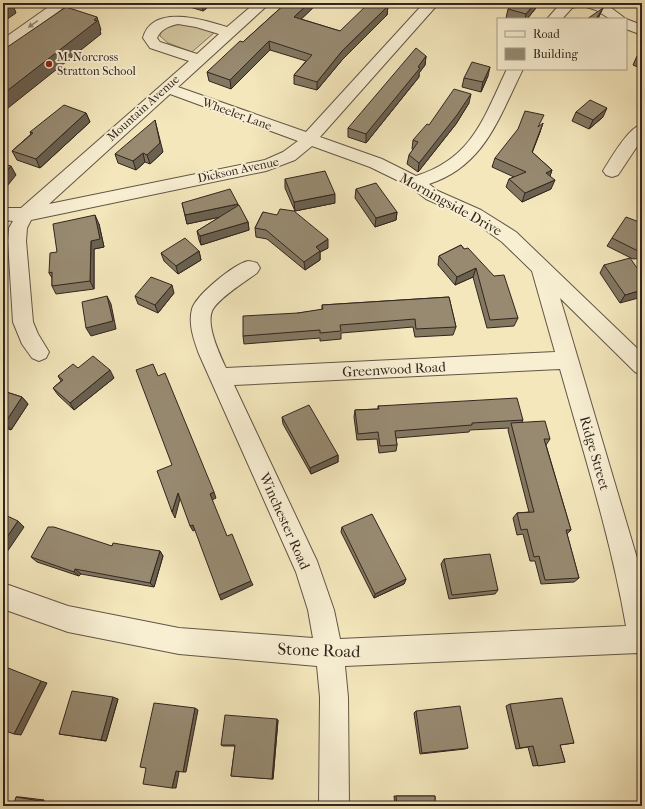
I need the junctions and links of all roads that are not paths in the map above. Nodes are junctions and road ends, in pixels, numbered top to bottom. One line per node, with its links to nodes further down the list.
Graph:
1 (63, 3): 11 (street, one-way to 11)
2 (263, 3): 10 (street, Mountain Avenue)
3 (432, 3): 16 (street, Dickson Avenue)
4 (574, 3): 6 (street)
5 (588, 3): 7 (street)
6 (555, 18)
7 (618, 18)
8 (627, 24): 9 (street)
9 (642, 31)
10 (229, 33): 12 (street, Mountain Avenue); 12 (street)
11 (3, 46)
12 (199, 59): 14 (street, Mountain Avenue)
13 (515, 70): 18 (street)
14 (167, 88): 16 (street, Wheeler Lane); 20 (street, Mountain Avenue)
15 (642, 129): 17 (street)
16 (308, 140): 18 (street, Morningside Drive); 20 (street, Dickson Avenue)
17 (612, 171)
18 (415, 182): 21 (street, Morningside Drive)
19 (3, 214): 20 (street, Dickson Avenue)
20 (25, 215): 23 (street)
21 (540, 267): 24 (street, Ridge Street); 25 (street, Morningside Drive)
22 (250, 268): 26 (street, Winchester Road)
23 (39, 352)
24 (568, 360): 26 (street, Greenwood Road); 28 (street, Ridge Street)
25 (642, 366)
26 (220, 377): 29 (street, Winchester Road)
27 (3, 596): 29 (street, Stone Road)
28 (642, 640): 29 (street, Stone Road)
29 (330, 654): 30 (street, Winchester Road)
30 (334, 806)

